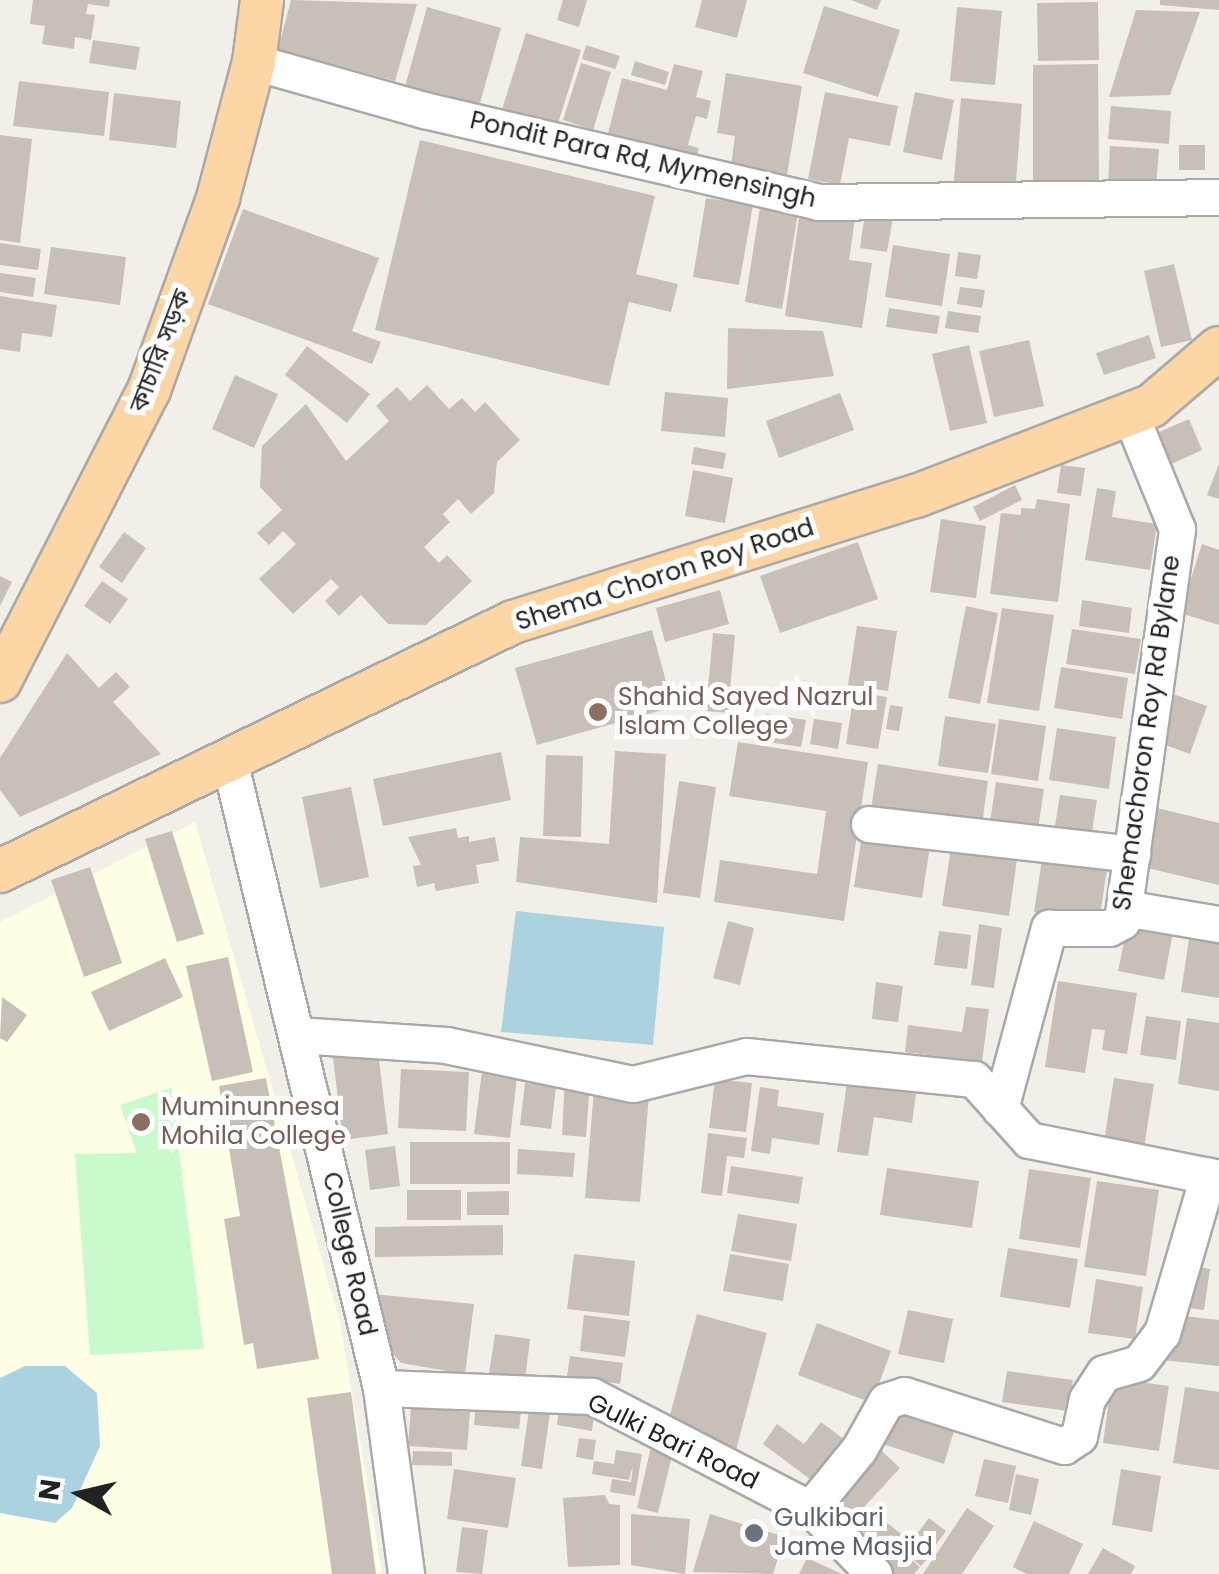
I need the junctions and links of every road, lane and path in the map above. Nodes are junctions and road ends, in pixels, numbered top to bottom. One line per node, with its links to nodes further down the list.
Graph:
1 (262, 0): 2 (main road, কাচারি সড়ক)
2 (254, 62): 3 (street, Pondit Para Rd, Mymensingh); 6 (main road, কাচারি সড়ক)
3 (1219, 197)
4 (1219, 348): 5 (main road, Shema Choron Roy Road)
5 (1130, 414): 7 (main road, Shema Choron Roy Road); 11 (street, Shemachoron Roy Rd Bylane)
6 (0, 681)
7 (230, 764): 9 (main road, Shema Choron Roy Road); 15 (street, College Road)
8 (869, 824): 11 (street)
9 (60, 843): 10 (main road, Shema Choron Roy Road); 12 (main road, Shema Choron Roy Road)
10 (0, 846)
11 (1132, 854): 13 (street, Shemachoron Roy Rd Bylane)
12 (0, 871)
13 (1124, 908): 14 (street); 16 (street, Shemachoron Roy Rd Bylane)
14 (1219, 924)
15 (297, 1036): 16 (street); 18 (street, College Road)
16 (1000, 1108): 17 (street)
17 (1213, 1177): 19 (street)
18 (381, 1388): 19 (street, Gulki Bari Road); 20 (street, College Road)
19 (810, 1509): 21 (street, Gulki Bari Road)
20 (406, 1574)
21 (874, 1574)

